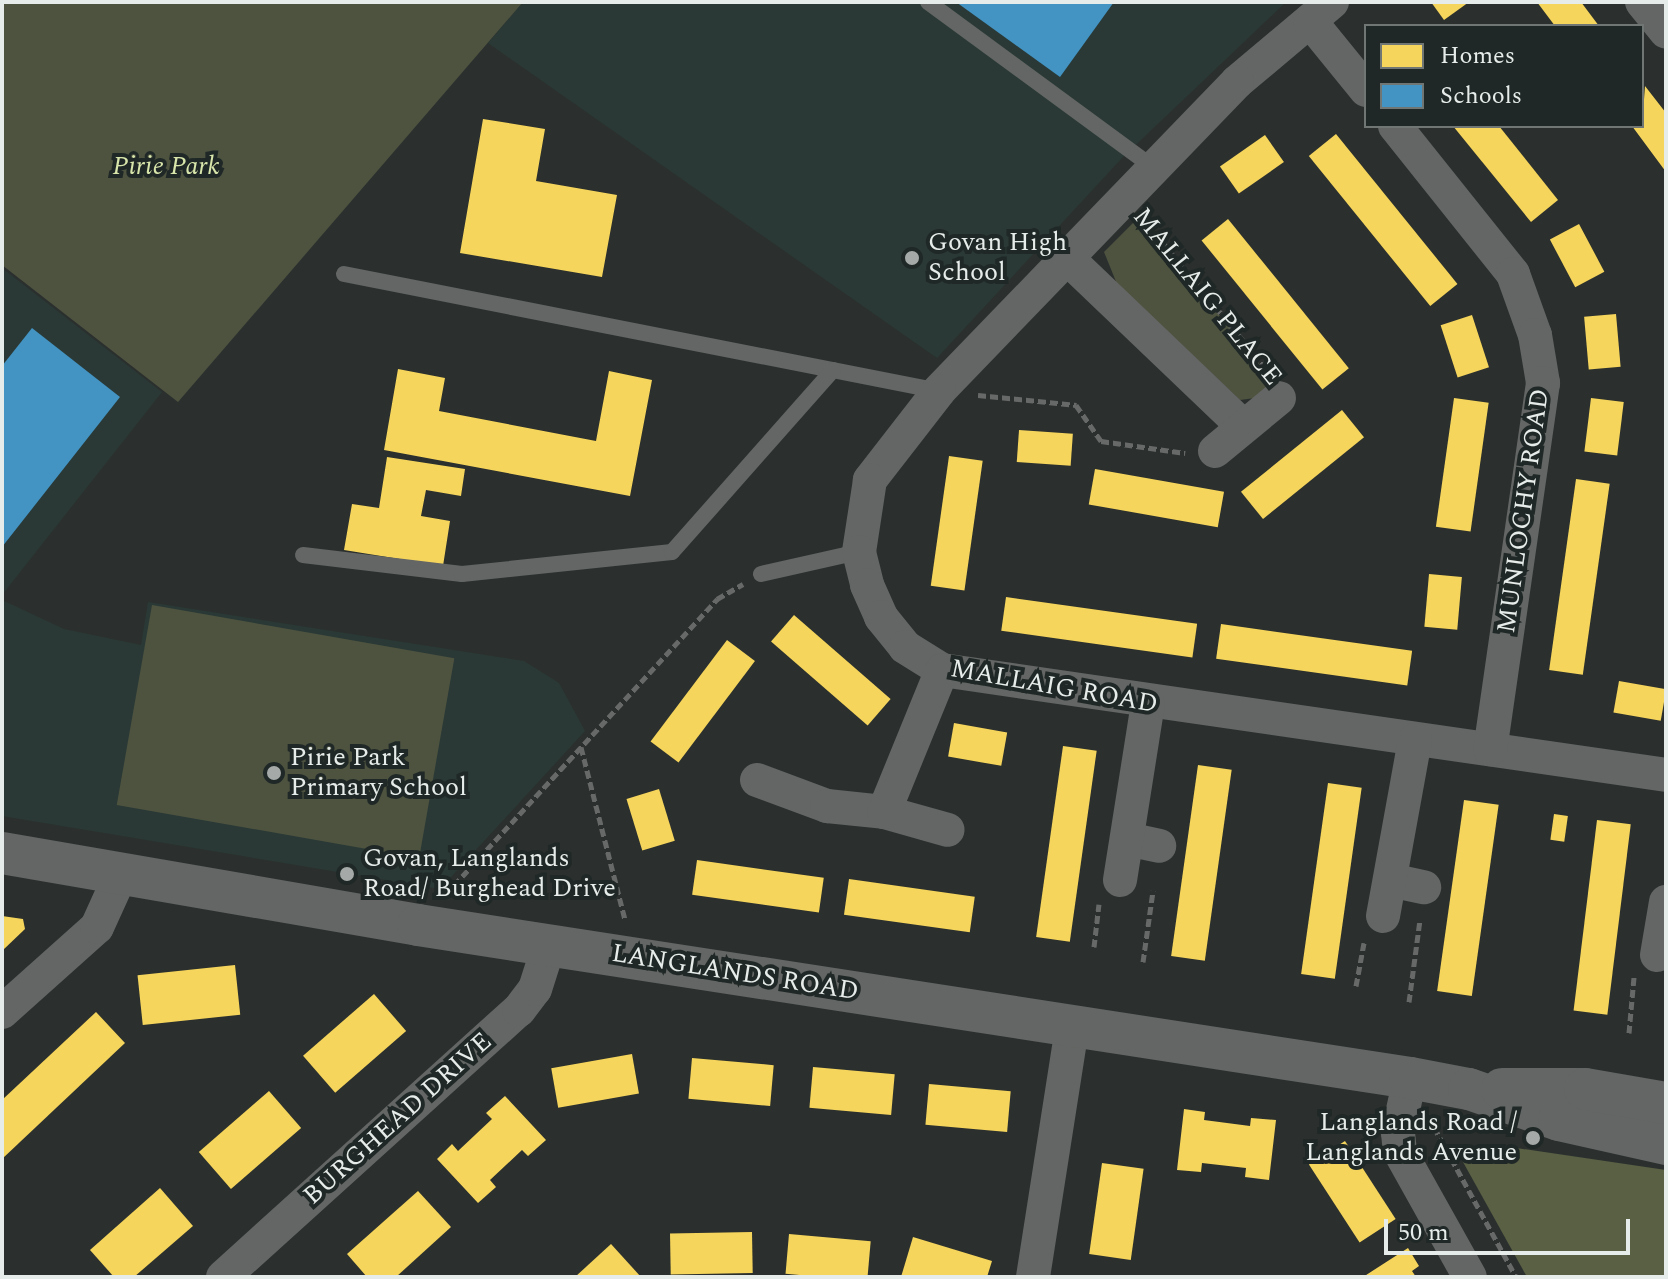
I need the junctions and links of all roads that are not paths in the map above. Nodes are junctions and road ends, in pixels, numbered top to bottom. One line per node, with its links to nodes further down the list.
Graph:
1 (928, 2): 7 (lane)
2 (1642, 2): 4 (street)
3 (1321, 11): 5 (street); 7 (street, MALLAIG ROAD)
4 (1666, 32)
5 (1364, 86)
6 (1397, 128): 21 (street, MUNLOCHY ROAD)
7 (1153, 167): 8 (street, MALLAIG ROAD)
8 (1066, 257): 11 (street, MALLAIG ROAD); 13 (street, MALLAIG PLACE)
9 (344, 274): 10 (lane)
10 (833, 370): 11 (lane); 16 (lane)
11 (939, 391): 15 (street, MALLAIG ROAD)
12 (1279, 398): 13 (street, MALLAIG PLACE)
13 (1243, 426): 14 (street, MALLAIG PLACE)
14 (1215, 451)
15 (859, 552): 17 (lane); 18 (street, MALLAIG ROAD)
16 (303, 555)
17 (761, 574)
18 (942, 670): 19 (street, MALLAIG ROAD); 24 (street)
19 (1148, 704): 20 (street, MALLAIG ROAD); 28 (street)
20 (1415, 740): 21 (street, MALLAIG ROAD); 29 (street)
21 (1490, 749): 22 (street, MALLAIG ROAD)
22 (1666, 775)
23 (757, 780): 24 (street)
24 (884, 812): 25 (street)
25 (948, 830)
26 (2, 853): 27 (street, LANGLANDS ROAD)
27 (122, 872): 33 (street, LANGLANDS ROAD); 35 (street)
28 (1120, 880)
29 (1390, 880): 30 (street); 32 (street)
30 (1424, 887)
31 (1665, 914): 34 (street)
32 (1383, 916)
33 (549, 945): 36 (street, LANGLANDS ROAD); 41 (street, BURGHEAD DRIVE)
34 (1657, 955)
35 (2, 1012)
36 (1073, 1023): 37 (street, LANGLANDS ROAD); 42 (street)
37 (1410, 1078): 38 (street, LANGLANDS ROAD); 43 (street)
38 (1469, 1089): 39 (street, LANGLANDS ROAD); 40 (street, LANGLANDS ROAD)
39 (1666, 1103)
40 (1666, 1144)
41 (223, 1277)
42 (1033, 1277)
43 (1470, 1277)

